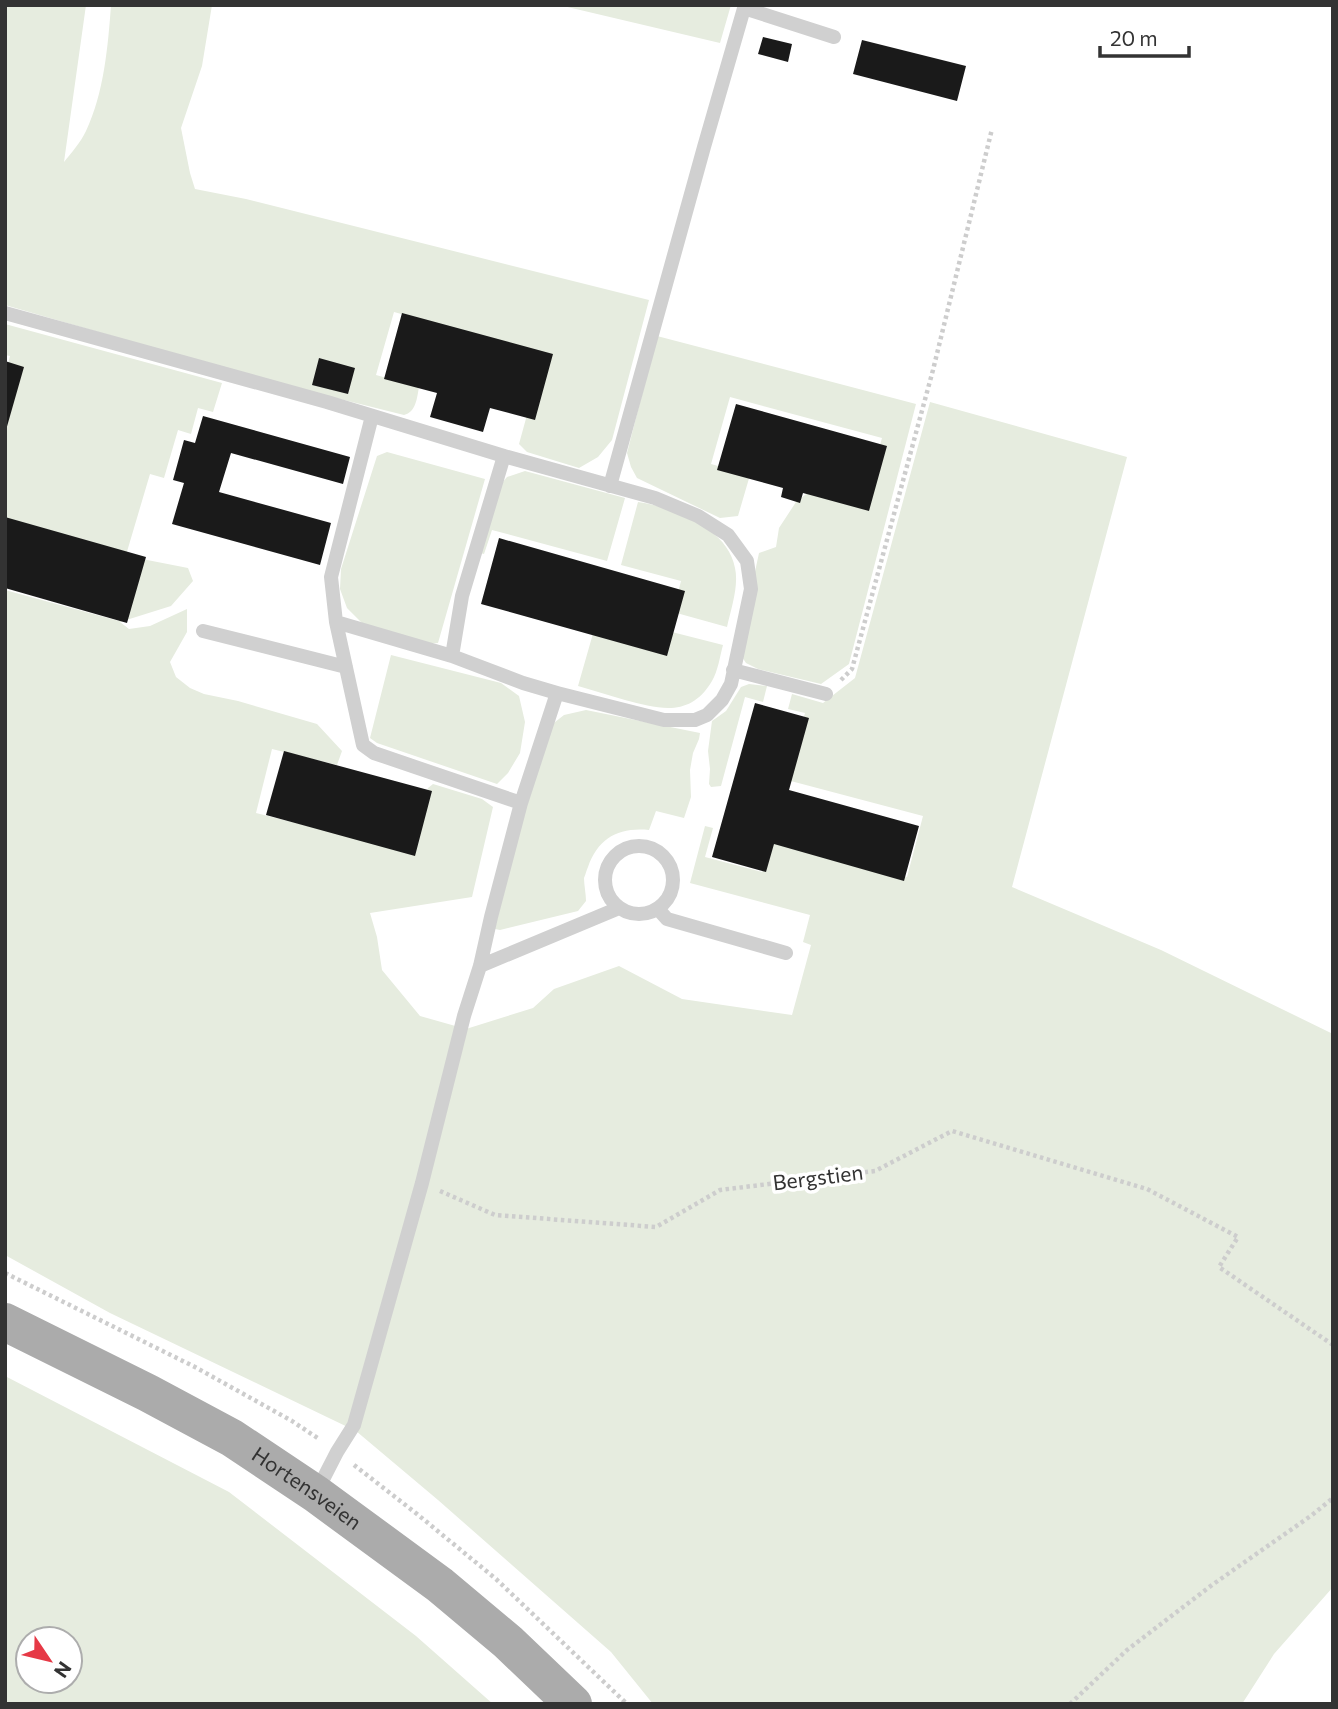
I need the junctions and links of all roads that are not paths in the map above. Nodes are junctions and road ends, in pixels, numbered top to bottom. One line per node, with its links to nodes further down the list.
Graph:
1 (744, 6): 2 (lane); 6 (lane)
2 (834, 37)
3 (5, 313): 4 (lane)
4 (372, 416): 5 (lane); 7 (lane)
5 (504, 456): 6 (lane); 9 (lane)
6 (610, 486): 11 (lane)
7 (336, 622): 9 (lane); 10 (lane)
8 (203, 631): 10 (lane)
9 (452, 656): 12 (lane)
10 (346, 667): 14 (lane)
11 (733, 670): 12 (lane); 13 (lane)
12 (557, 693): 14 (lane)
13 (826, 694)
14 (521, 803): 18 (lane)
15 (619, 908): 16 (lane); 16 (lane); 18 (lane)
16 (658, 909): 17 (lane)
17 (786, 953)
18 (480, 965): 20 (lane)
19 (5, 1322): 20 (main road, Hortensveien)
20 (316, 1494): 21 (main road, Hortensveien)
21 (573, 1704)

